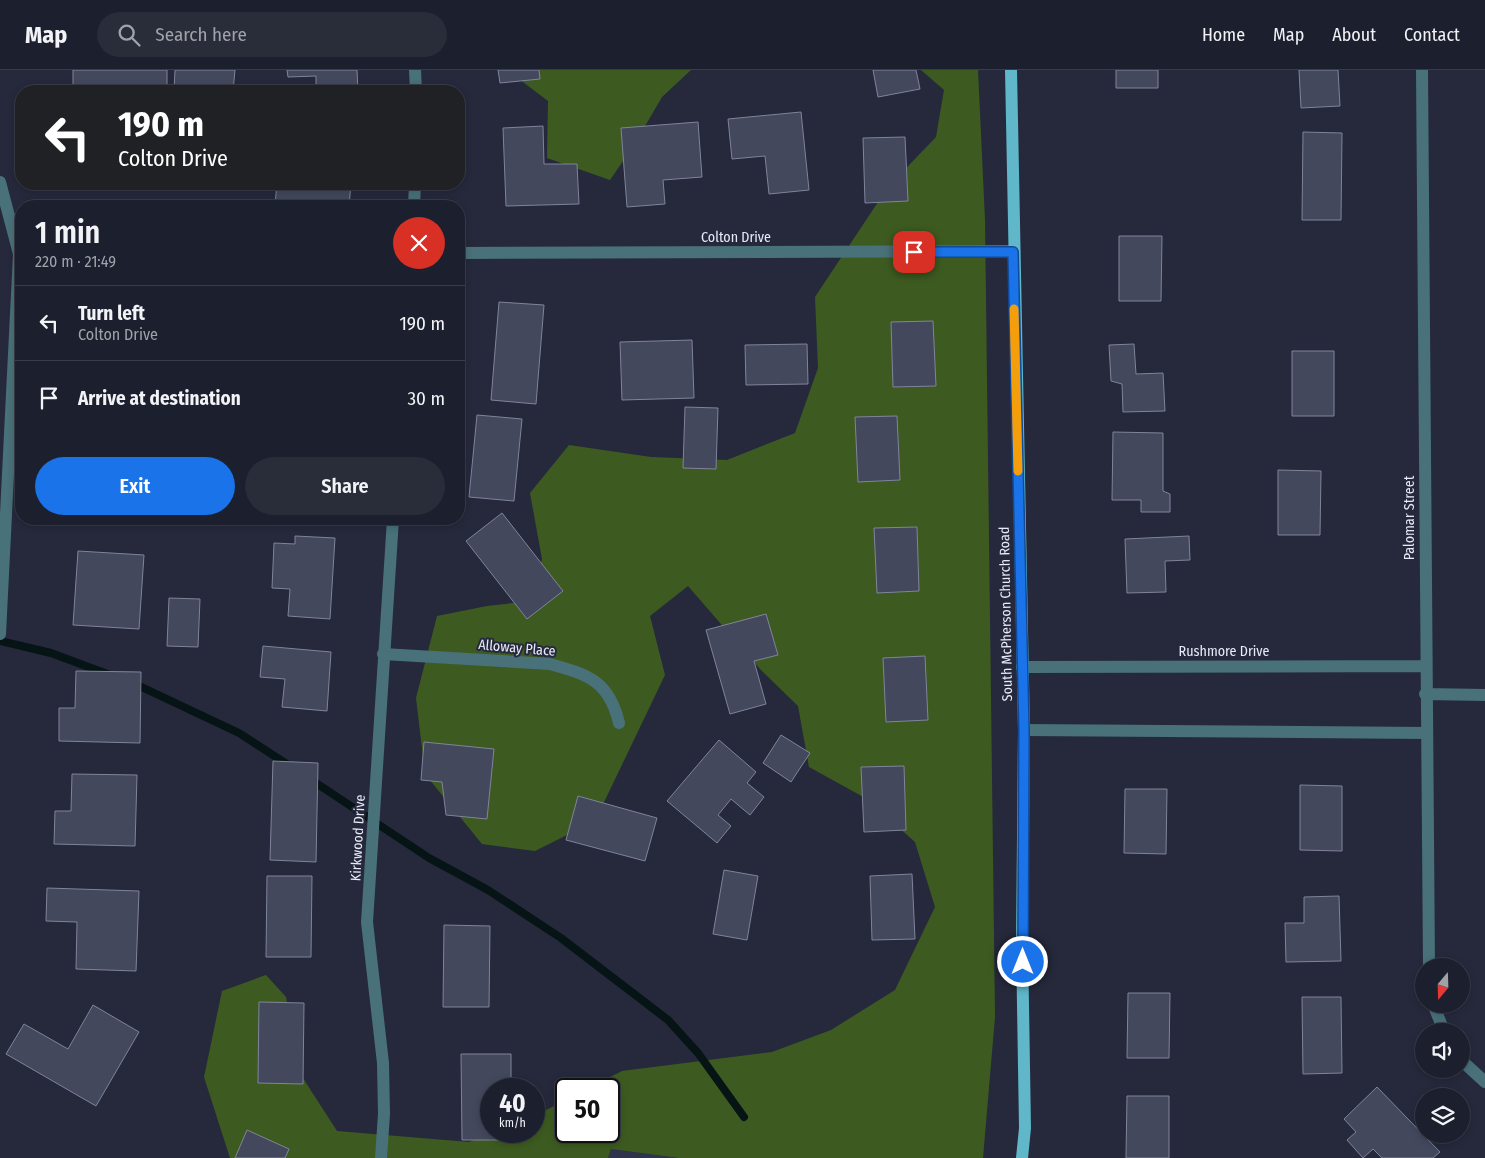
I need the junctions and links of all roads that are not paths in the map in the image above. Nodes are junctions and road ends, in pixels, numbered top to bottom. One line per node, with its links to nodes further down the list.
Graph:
1 (415, 70): 4 (street)
2 (1011, 70): 7 (main road, South McPherson Church Road)
3 (1422, 70): 13 (street, Palomar Street)
4 (416, 85)
5 (0, 182): 6 (street)
6 (15, 239)
7 (1013, 252): 8 (street, Colton Drive); 14 (main road, South McPherson Church Road)
8 (465, 253)
9 (15, 334): 11 (street)
10 (393, 525): 12 (street, Kirkwood Drive)
11 (0, 634)
12 (383, 654): 17 (street, Alloway Place); 23 (street, Kirkwood Drive)
13 (1425, 666): 14 (street, Rushmore Drive); 15 (street, Palomar Street)
14 (1022, 667): 18 (main road, South McPherson Church Road)
15 (1425, 694): 16 (street); 19 (street, Palomar Street)
16 (1485, 695)
17 (619, 723)
18 (1024, 730): 19 (street); 24 (main road, South McPherson Church Road)
19 (1426, 733): 20 (street, Palomar Street)
20 (1429, 958)
21 (1470, 1068): 22 (street)
22 (1485, 1082)
23 (381, 1158)
24 (1022, 1158)

